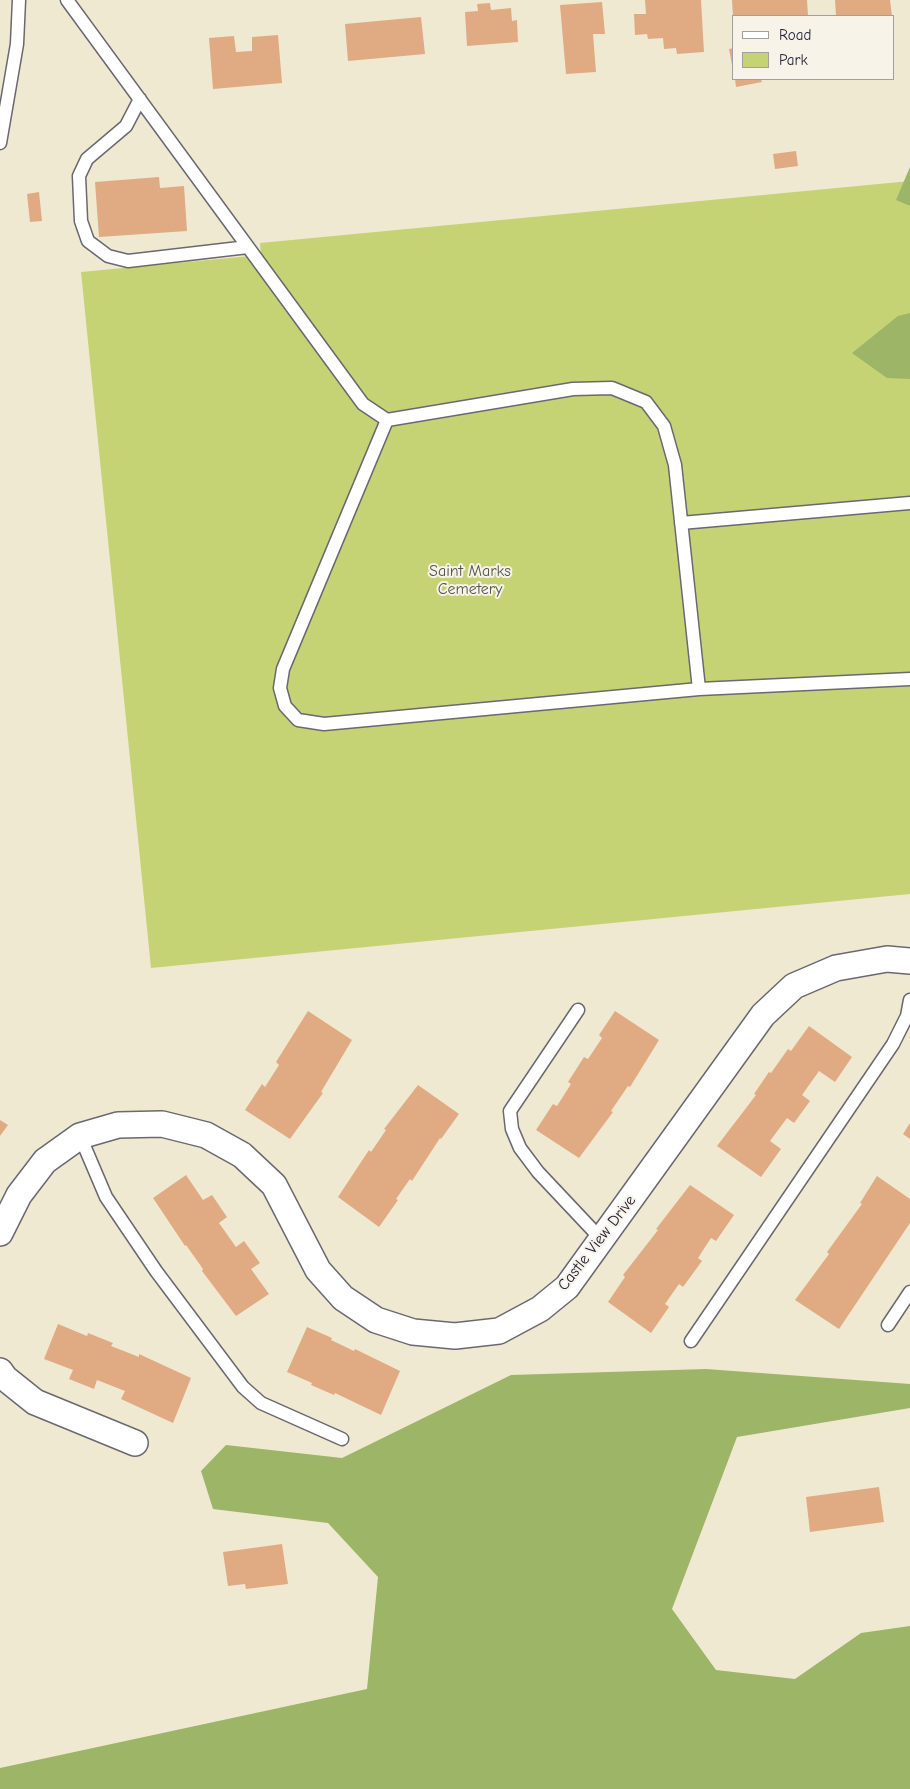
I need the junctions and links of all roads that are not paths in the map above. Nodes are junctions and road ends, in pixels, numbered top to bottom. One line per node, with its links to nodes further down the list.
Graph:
1 (19, 0): 4 (lane)
2 (67, 0): 3 (lane)
3 (140, 99): 5 (lane); 5 (lane)
4 (0, 143)
5 (248, 247): 6 (lane)
6 (387, 420): 8 (lane); 10 (lane)
7 (910, 504): 8 (lane)
8 (681, 523): 10 (lane)
9 (910, 679): 10 (lane)
10 (699, 689)
11 (910, 961): 16 (street, Castle View Drive)
12 (910, 1000): 19 (lane)
13 (578, 1010): 16 (lane)
14 (80, 1136): 15 (street, Castle View Drive); 16 (street, Castle View Drive); 21 (lane)
15 (0, 1233)
16 (602, 1240)
17 (910, 1292): 18 (lane)
18 (888, 1326)
19 (691, 1341)
20 (0, 1371): 22 (street)
21 (342, 1439)
22 (135, 1443)

